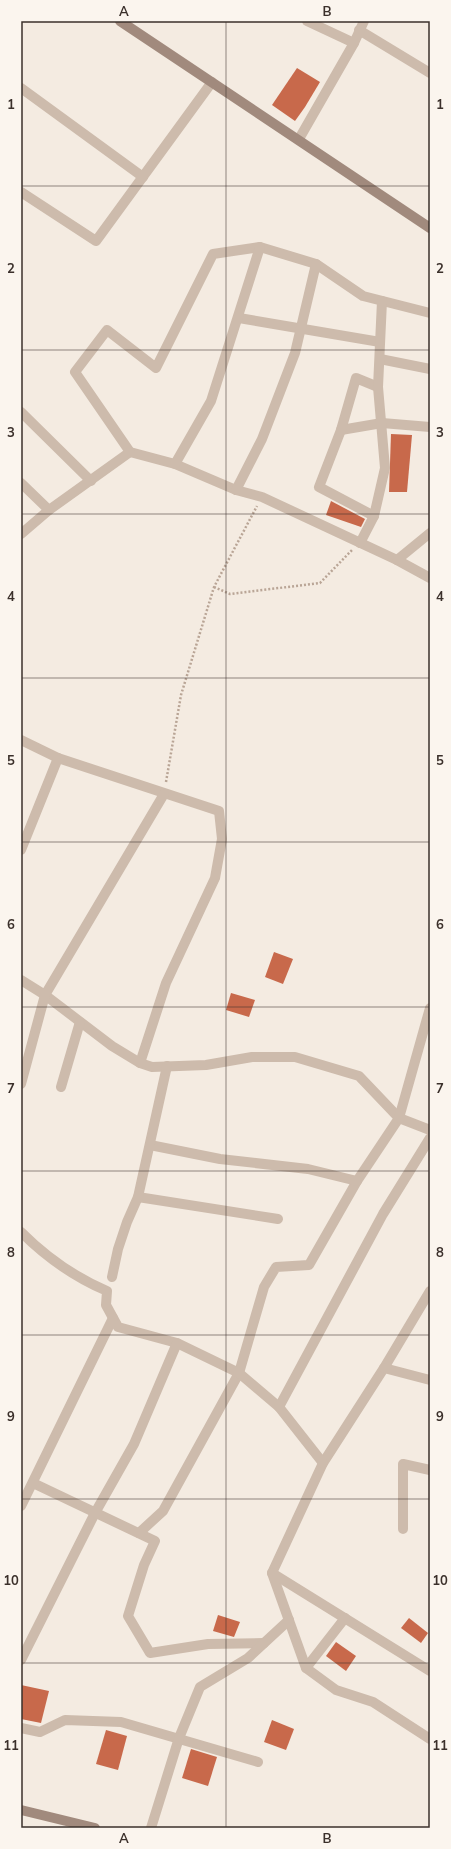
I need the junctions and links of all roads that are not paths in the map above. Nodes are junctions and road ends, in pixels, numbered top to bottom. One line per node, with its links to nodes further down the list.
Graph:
1 (120, 21): 7 (street)
2 (307, 21): 5 (street)
3 (364, 21): 4 (street)
4 (359, 30): 5 (street); 6 (street)
5 (354, 43): 9 (street)
6 (430, 74)
7 (212, 82): 9 (street); 10 (street)
8 (21, 88): 10 (street)
9 (299, 139): 12 (street)
10 (143, 177): 11 (street)
11 (21, 192)
12 (430, 228)
13 (260, 247): 14 (street); 17 (street); 27 (street)
14 (316, 264): 15 (street); 18 (street)
15 (382, 301): 16 (street); 19 (street)
16 (430, 313)
17 (239, 318): 18 (street); 28 (street)
18 (301, 330): 19 (street); 31 (street)
19 (380, 342): 20 (street)
20 (380, 359): 21 (street); 22 (street)
21 (430, 369)
22 (378, 388): 24 (street); 26 (street)
23 (21, 412): 29 (street)
24 (381, 424): 25 (street); 26 (street); 33 (street)
25 (430, 427)
26 (341, 430): 33 (street)
27 (130, 452): 28 (street); 29 (street)
28 (175, 464): 31 (street)
29 (91, 481): 32 (street)
30 (21, 483): 32 (street)
31 (236, 490): 36 (street)
32 (49, 510): 34 (street)
33 (374, 516): 36 (street)
34 (21, 533)
35 (430, 533): 37 (street)
36 (360, 543): 37 (street)
37 (397, 560): 38 (street)
38 (430, 578)
39 (21, 740): 40 (street)
40 (58, 758): 41 (street); 42 (street)
41 (164, 794): 44 (street); 47 (street)
42 (21, 850)
43 (21, 980): 44 (street)
44 (45, 995): 46 (street); 49 (street)
45 (430, 1008): 51 (street)
46 (80, 1022): 47 (street); 50 (street)
47 (140, 1063): 48 (street)
48 (167, 1066): 51 (street); 54 (street)
49 (21, 1084)
50 (61, 1087)
51 (399, 1118): 52 (street); 55 (street)
52 (430, 1130)
53 (430, 1138): 66 (street)
54 (150, 1145): 55 (street); 56 (street)
55 (357, 1181): 64 (street)
56 (138, 1197): 57 (street); 59 (street)
57 (278, 1219)
58 (21, 1232): 61 (street)
59 (112, 1277)
60 (430, 1291): 63 (street)
61 (113, 1318): 62 (street); 69 (street)
62 (177, 1343): 64 (street); 71 (street)
63 (384, 1368): 65 (street); 67 (street)
64 (239, 1373): 66 (street); 73 (street)
65 (430, 1380)
66 (279, 1407): 67 (street)
67 (323, 1463): 74 (street)
68 (430, 1470): 72 (street)
69 (33, 1483): 70 (street); 71 (street)
70 (21, 1506)
71 (95, 1513): 73 (street); 78 (street)
72 (404, 1529)
73 (138, 1533): 77 (street)
74 (272, 1573): 75 (street); 76 (street)
75 (345, 1618): 79 (street); 80 (street)
76 (289, 1620): 77 (street); 79 (street)
77 (264, 1643): 82 (street)
78 (21, 1660)
79 (306, 1668): 83 (street)
80 (430, 1670)
81 (21, 1728): 82 (street)
82 (179, 1738): 84 (street); 87 (street)
83 (430, 1739)
84 (258, 1762)
85 (21, 1810): 86 (street)
86 (95, 1828)
87 (151, 1828)

